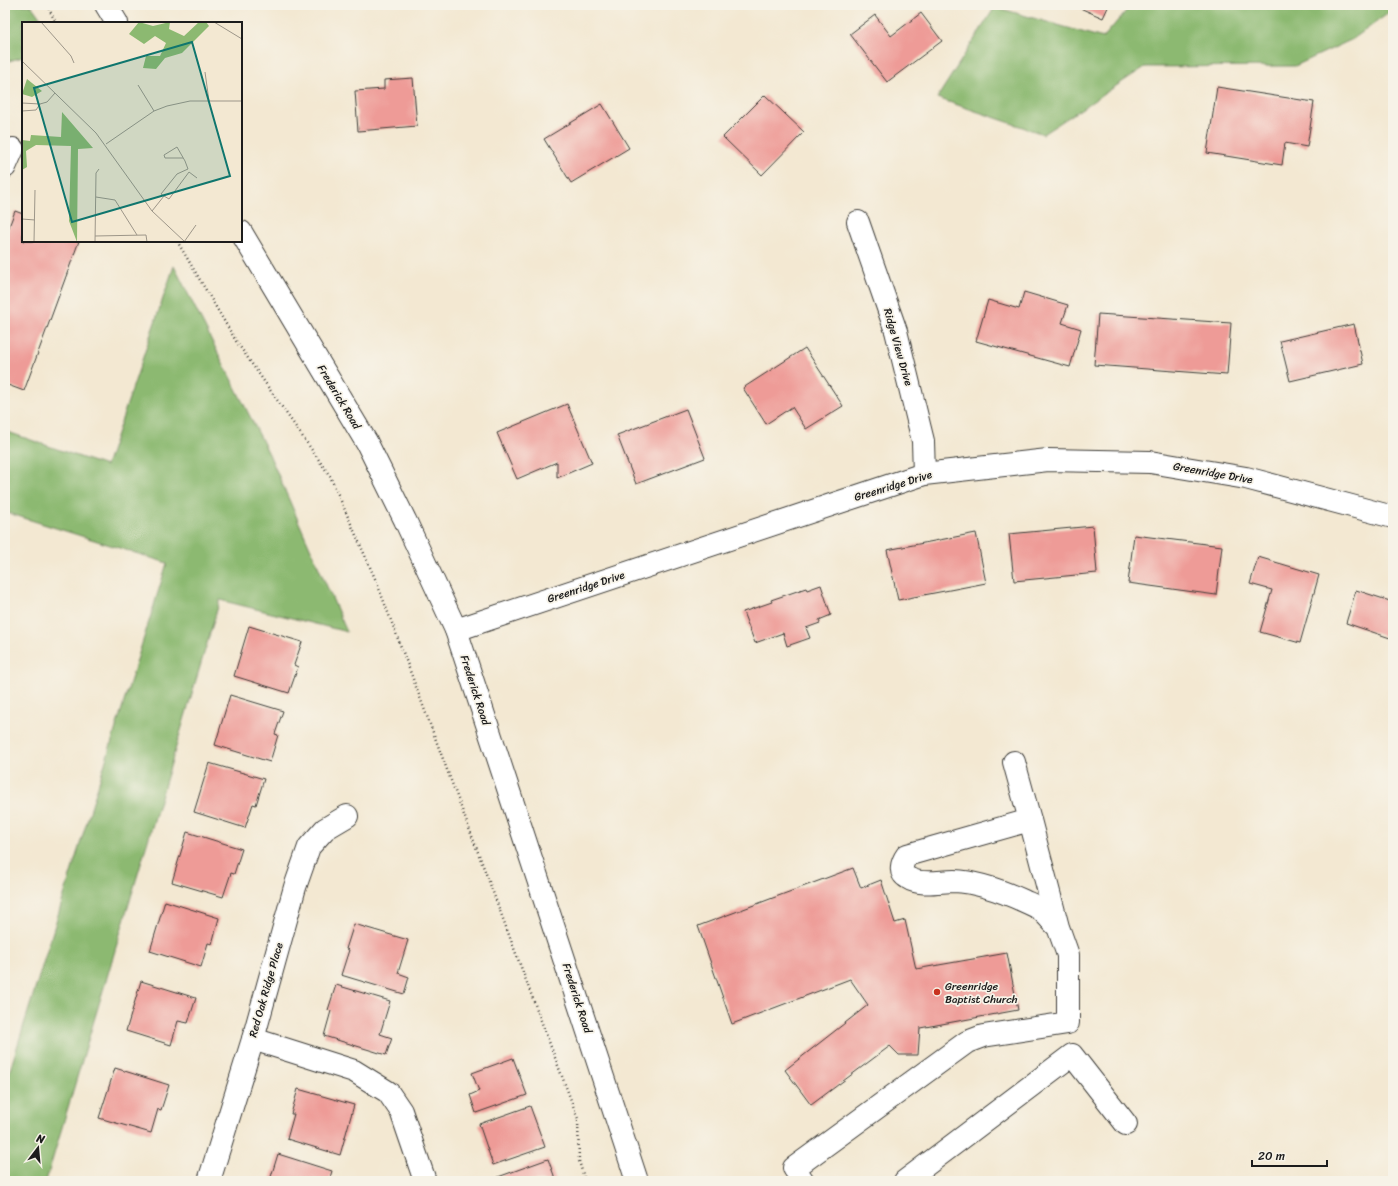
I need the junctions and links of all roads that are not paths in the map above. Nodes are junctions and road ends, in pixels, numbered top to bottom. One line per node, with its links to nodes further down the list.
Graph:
1 (106, 5): 2 (street)
2 (116, 22)
3 (858, 222): 5 (street, Ridge View Drive)
4 (242, 234): 7 (street, Frederick Road)
5 (924, 474): 6 (street, Greenridge Drive); 7 (street, Greenridge Drive)
6 (1393, 516)
7 (456, 630): 18 (street, Frederick Road)
8 (1014, 762): 10 (street)
9 (347, 816): 13 (street, Red Oak Ridge Place)
10 (1030, 820): 11 (street); 11 (street)
11 (1058, 927): 12 (street)
12 (1068, 1023): 14 (street); 19 (street)
13 (252, 1039): 16 (street, Red Oak Ridge Place); 17 (street)
14 (1072, 1055): 15 (street); 20 (street)
15 (1126, 1124)
16 (210, 1181)
17 (425, 1181)
18 (637, 1181)
19 (803, 1181)
20 (905, 1181)

